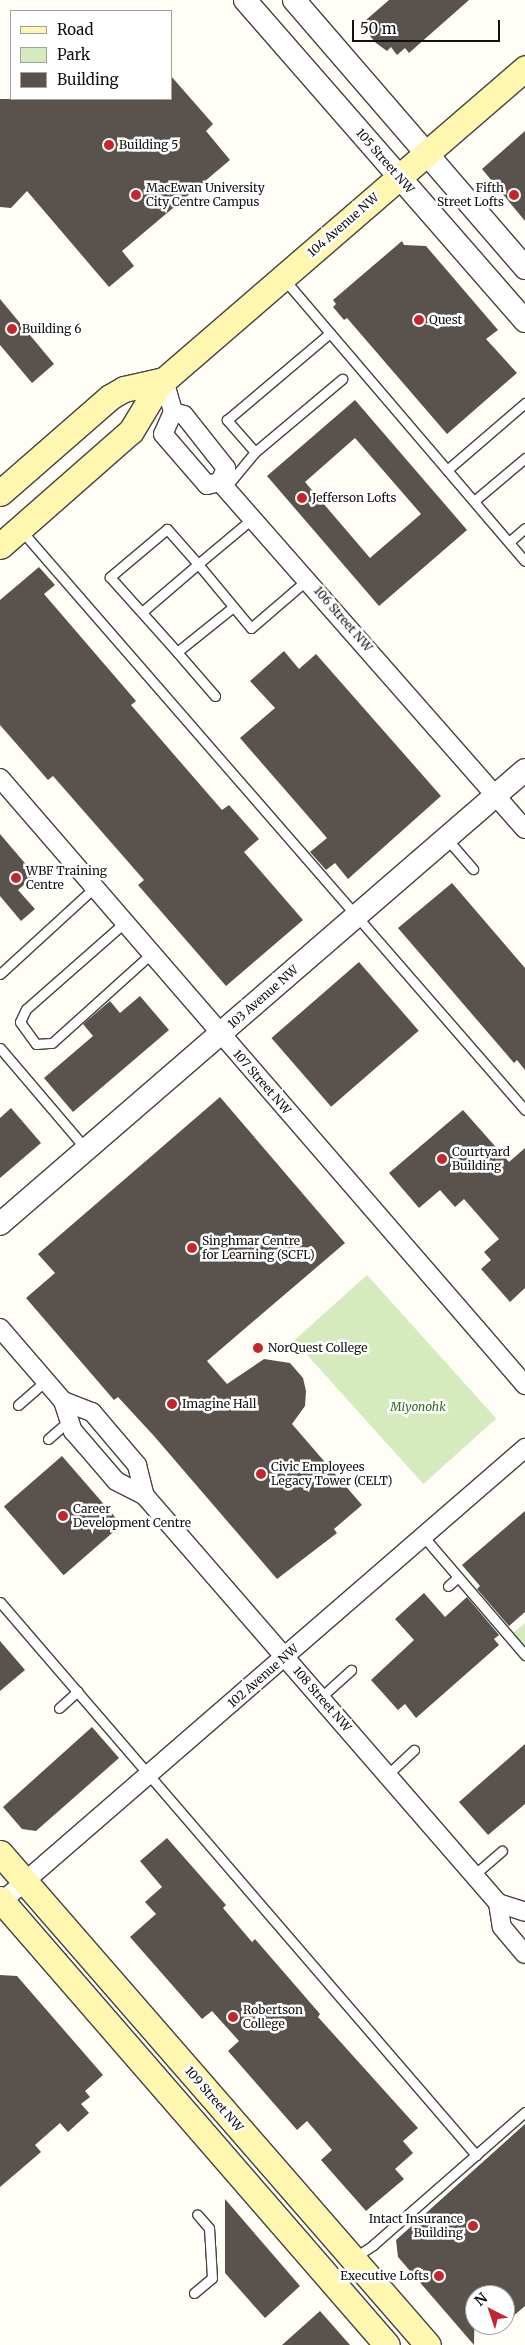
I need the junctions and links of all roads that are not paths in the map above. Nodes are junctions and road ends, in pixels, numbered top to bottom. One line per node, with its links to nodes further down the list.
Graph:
1 (246, 0): 5 (street, 105 Street NW)
2 (294, 0): 4 (street)
3 (525, 68): 4 (main road, 104 Avenue NW)
4 (426, 152): 5 (main road, 104 Avenue NW); 6 (street)
5 (398, 176): 7 (main road, 104 Avenue NW); 8 (street, 105 Street NW)
6 (525, 268)
7 (282, 277): 9 (lane); 11 (main road, 104 Avenue NW)
8 (525, 321)
9 (330, 333): 14 (lane); 16 (lane)
10 (342, 379): 14 (lane)
11 (162, 381): 13 (street); 18 (main road); 22 (main road, 104 Avenue NW)
12 (525, 403): 16 (lane)
13 (173, 412): 17 (street); 17 (street)
14 (255, 452): 17 (lane)
15 (525, 458): 19 (lane)
16 (447, 470): 19 (lane)
17 (223, 484): 20 (street, 106 Street NW)
18 (0, 493)
19 (474, 501): 23 (lane)
20 (254, 517): 26 (lane); 27 (street, 106 Street NW)
21 (525, 528): 23 (lane)
22 (19, 529): 24 (main road, 104 Avenue NW); 39 (lane)
23 (509, 542): 25 (lane)
24 (0, 546)
25 (525, 561)
26 (198, 564): 28 (lane); 29 (lane); 29 (lane)
27 (308, 579): 28 (lane); 34 (street, 106 Street NW)
28 (233, 606): 30 (lane)
29 (142, 612): 30 (lane)
30 (178, 652): 31 (lane)
31 (215, 696)
32 (525, 770): 34 (street, 103 Avenue NW)
33 (0, 778): 38 (street, 107 Street NW)
34 (495, 795): 35 (street, 106 Street NW); 36 (street, 103 Avenue NW)
35 (525, 830)
36 (446, 838): 37 (lane); 39 (street, 103 Avenue NW)
37 (473, 869)
38 (94, 888): 40 (street, 107 Street NW); 42 (lane)
39 (355, 917): 43 (street, 103 Avenue NW); 45 (lane)
40 (124, 923): 41 (street, 107 Street NW); 41 (lane)
41 (151, 954): 43 (street, 107 Street NW)
42 (0, 974)
43 (220, 1034): 46 (street, 103 Avenue NW); 50 (street, 107 Street NW)
44 (0, 1048): 46 (lane)
45 (525, 1110)
46 (86, 1150): 47 (street, 103 Avenue NW)
47 (0, 1224)
48 (0, 1328): 49 (street, 108 Street NW)
49 (46, 1381): 51 (street, 108 Street NW); 52 (lane)
50 (525, 1385)
51 (63, 1401): 53 (street, 108 Street NW); 56 (street, 108 Street NW)
52 (18, 1405)
53 (69, 1421): 54 (lane); 56 (street, 108 Street NW)
54 (48, 1440)
55 (525, 1448): 57 (street, 102 Avenue NW)
56 (145, 1496): 62 (street, 108 Street NW)
57 (423, 1536): 58 (lane); 62 (street, 102 Avenue NW)
58 (458, 1577): 59 (lane); 61 (lane)
59 (448, 1586)
60 (0, 1602): 64 (lane)
61 (522, 1656)
62 (285, 1657): 65 (street, 108 Street NW); 68 (street, 102 Avenue NW)
63 (351, 1670): 65 (lane)
64 (78, 1691): 66 (lane); 68 (lane)
65 (320, 1698): 69 (street, 108 Street NW)
66 (59, 1708)
67 (414, 1750): 69 (lane)
68 (150, 1774): 73 (street, 102 Avenue NW); 79 (lane)
69 (387, 1775): 72 (street, 108 Street NW)
70 (502, 1851): 72 (lane)
71 (0, 1853): 73 (main road, 109 Street NW)
72 (474, 1875): 75 (street, 108 Street NW)
73 (26, 1883): 74 (street, 102 Avenue NW); 81 (main road, 109 Street NW)
74 (1, 1901): 83 (main road)
75 (498, 1903): 76 (street); 77 (street)
76 (525, 1912)
77 (525, 1954)
78 (525, 2112): 79 (lane)
79 (476, 2155): 81 (lane)
80 (197, 2214): 82 (lane)
81 (354, 2258): 84 (main road, 109 Street NW)
82 (194, 2293)
83 (386, 2345)
84 (428, 2345)

